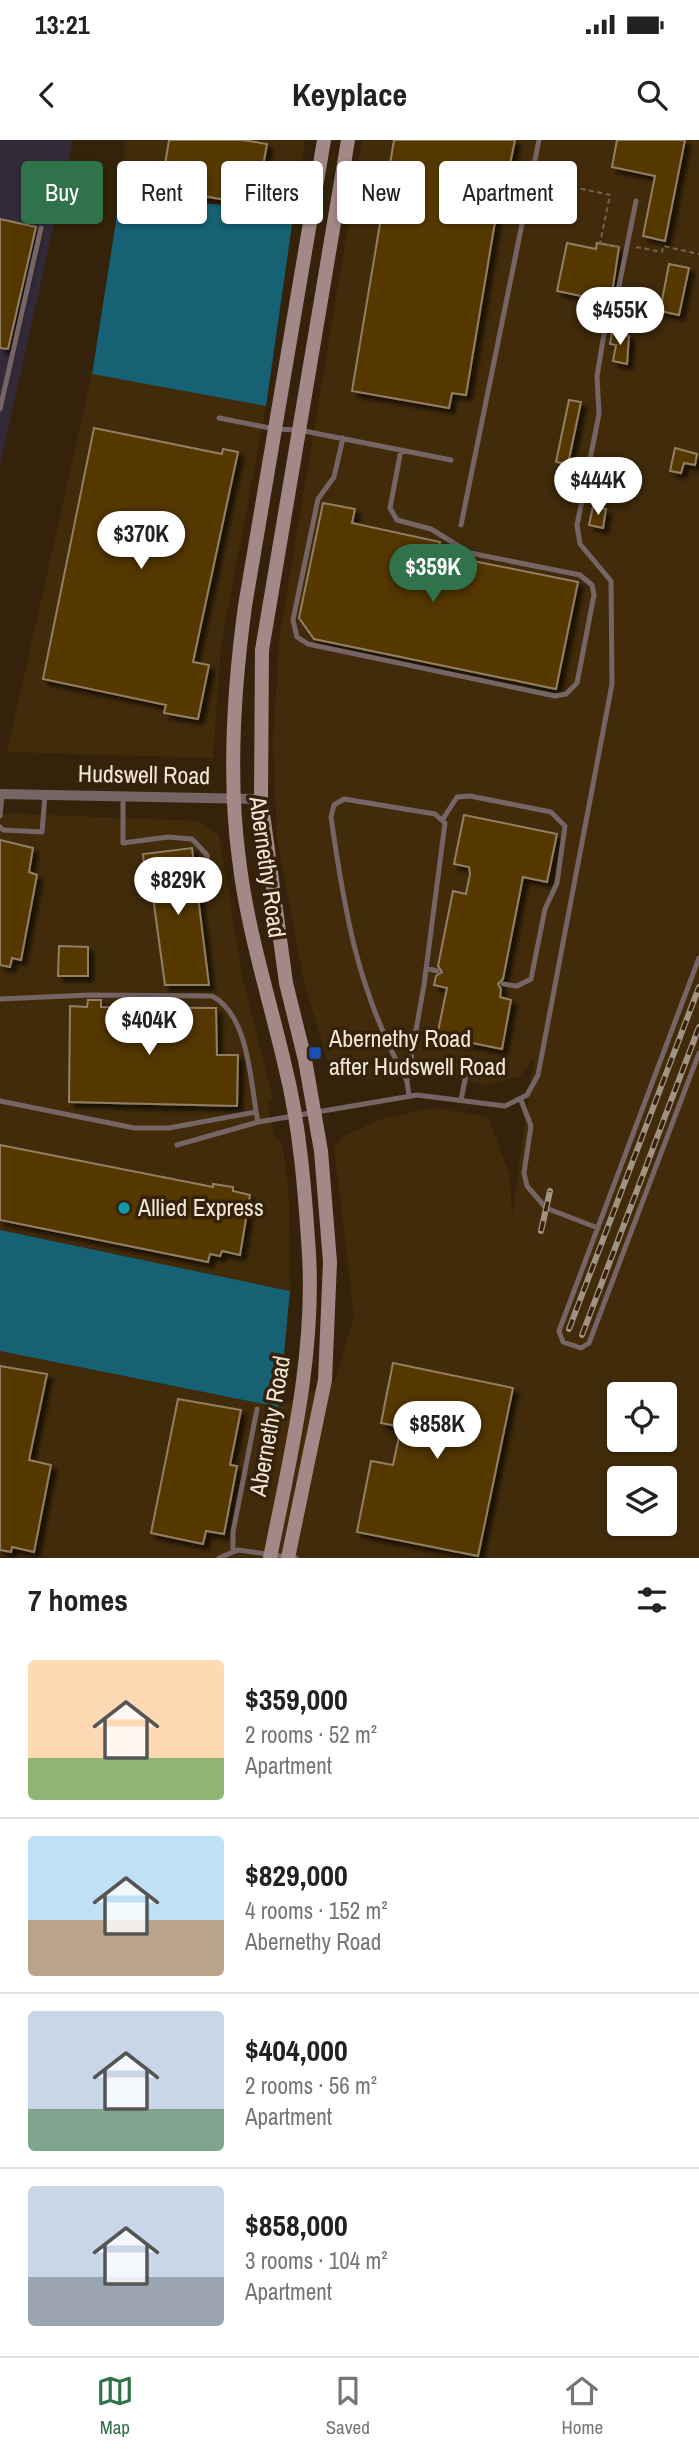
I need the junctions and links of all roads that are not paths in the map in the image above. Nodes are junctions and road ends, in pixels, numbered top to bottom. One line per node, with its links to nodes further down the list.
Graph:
1 (324, 140): 9 (main road, Abernethy Road)
2 (348, 140): 10 (main road, Abernethy Road)
3 (539, 140): 14 (lane)
4 (636, 201): 34 (lane)
5 (41, 228): 6 (lane)
6 (3, 387): 7 (lane)
7 (0, 409)
8 (219, 418): 9 (lane)
9 (275, 429): 10 (lane); 18 (main road, Abernethy Road)
10 (299, 429): 11 (lane); 19 (main road, Abernethy Road)
11 (343, 438): 12 (lane); 12 (lane)
12 (401, 450): 13 (lane)
13 (451, 460)
14 (461, 524)
15 (1, 793): 16 (street, Hudswell Road); 20 (lane)
16 (45, 795): 17 (street, Hudswell Road); 22 (lane)
17 (123, 796): 18 (street, Hudswell Road); 23 (lane)
18 (232, 797): 19 (street, Hudswell Road); 38 (main road, Abernethy Road)
19 (261, 799): 37 (main road, Abernethy Road)
20 (0, 816)
21 (443, 819): 25 (lane); 27 (lane); 31 (lane)
22 (0, 827)
23 (211, 891)
24 (699, 958): 41 (lane)
25 (426, 968): 26 (lane); 31 (lane)
26 (437, 971)
27 (503, 984)
28 (0, 999): 36 (lane)
29 (699, 1053): 41 (lane)
30 (469, 1060): 33 (lane)
31 (407, 1081): 32 (lane)
32 (409, 1096): 33 (lane); 37 (lane)
33 (461, 1100): 34 (lane)
34 (521, 1100): 41 (lane)
35 (0, 1101): 36 (lane)
36 (256, 1112): 39 (lane)
37 (316, 1113): 38 (lane); 43 (main road, Abernethy Road)
38 (295, 1117): 39 (lane); 42 (main road, Abernethy Road)
39 (258, 1122): 40 (lane)
40 (177, 1145)
41 (598, 1228)
42 (305, 1378): 43 (main road); 46 (main road, Abernethy Road)
43 (325, 1380): 48 (main road, Abernethy Road)
44 (257, 1409): 45 (lane)
45 (233, 1551): 46 (lane); 47 (lane)
46 (270, 1556): 48 (lane)
47 (219, 1558)
48 (288, 1558): 49 (lane)
49 (296, 1558)

